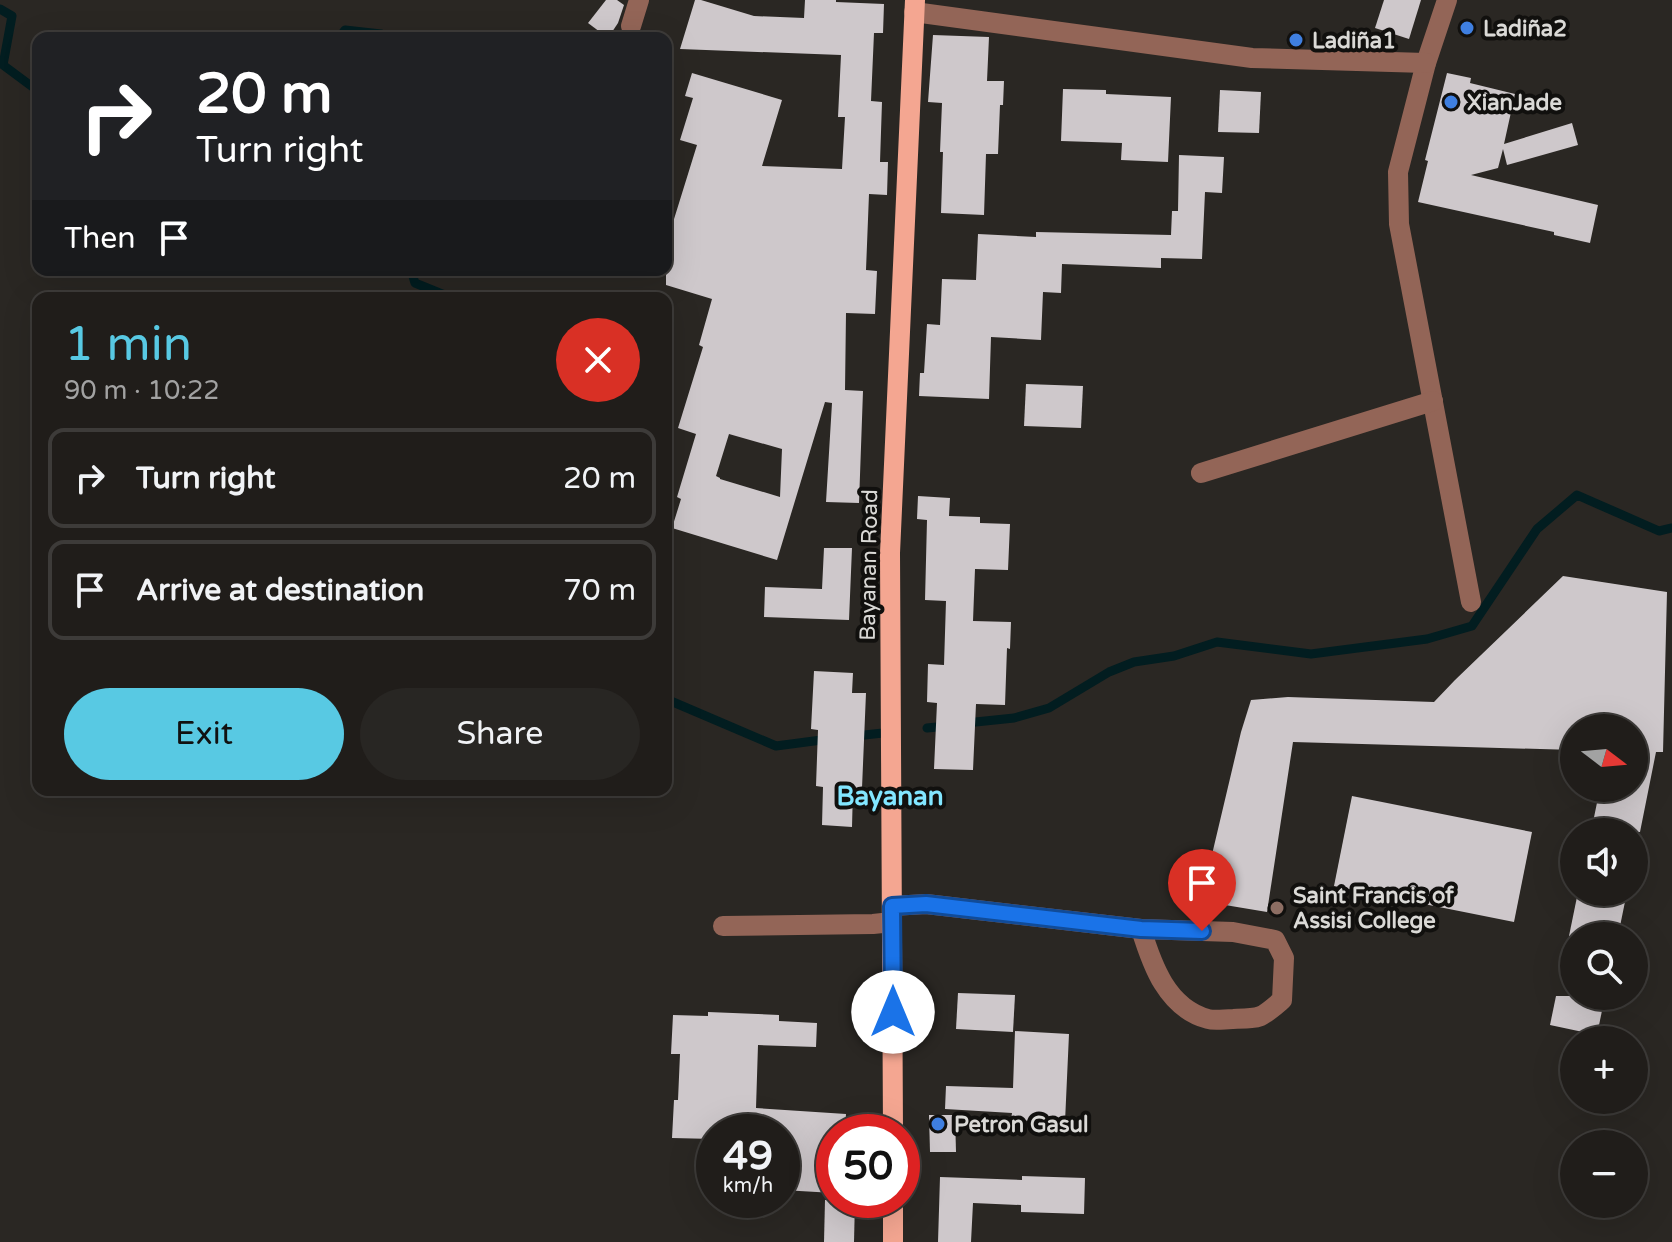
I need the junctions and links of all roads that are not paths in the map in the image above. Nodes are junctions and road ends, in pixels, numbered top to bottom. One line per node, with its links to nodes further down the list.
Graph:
1 (639, 0): 4 (street)
2 (1447, 0): 5 (street)
3 (914, 6): 5 (street); 9 (main road, Bayanan Road)
4 (631, 26)
5 (1426, 63): 6 (street)
6 (1433, 401): 7 (street); 8 (street)
7 (1201, 473)
8 (1471, 602)
9 (892, 914): 10 (street); 11 (street); 12 (main road, Bayanan Road)
10 (723, 926)
11 (1141, 929): 11 (street)
12 (893, 1114)
13 (893, 1218): 14 (main road)
14 (893, 1242)

